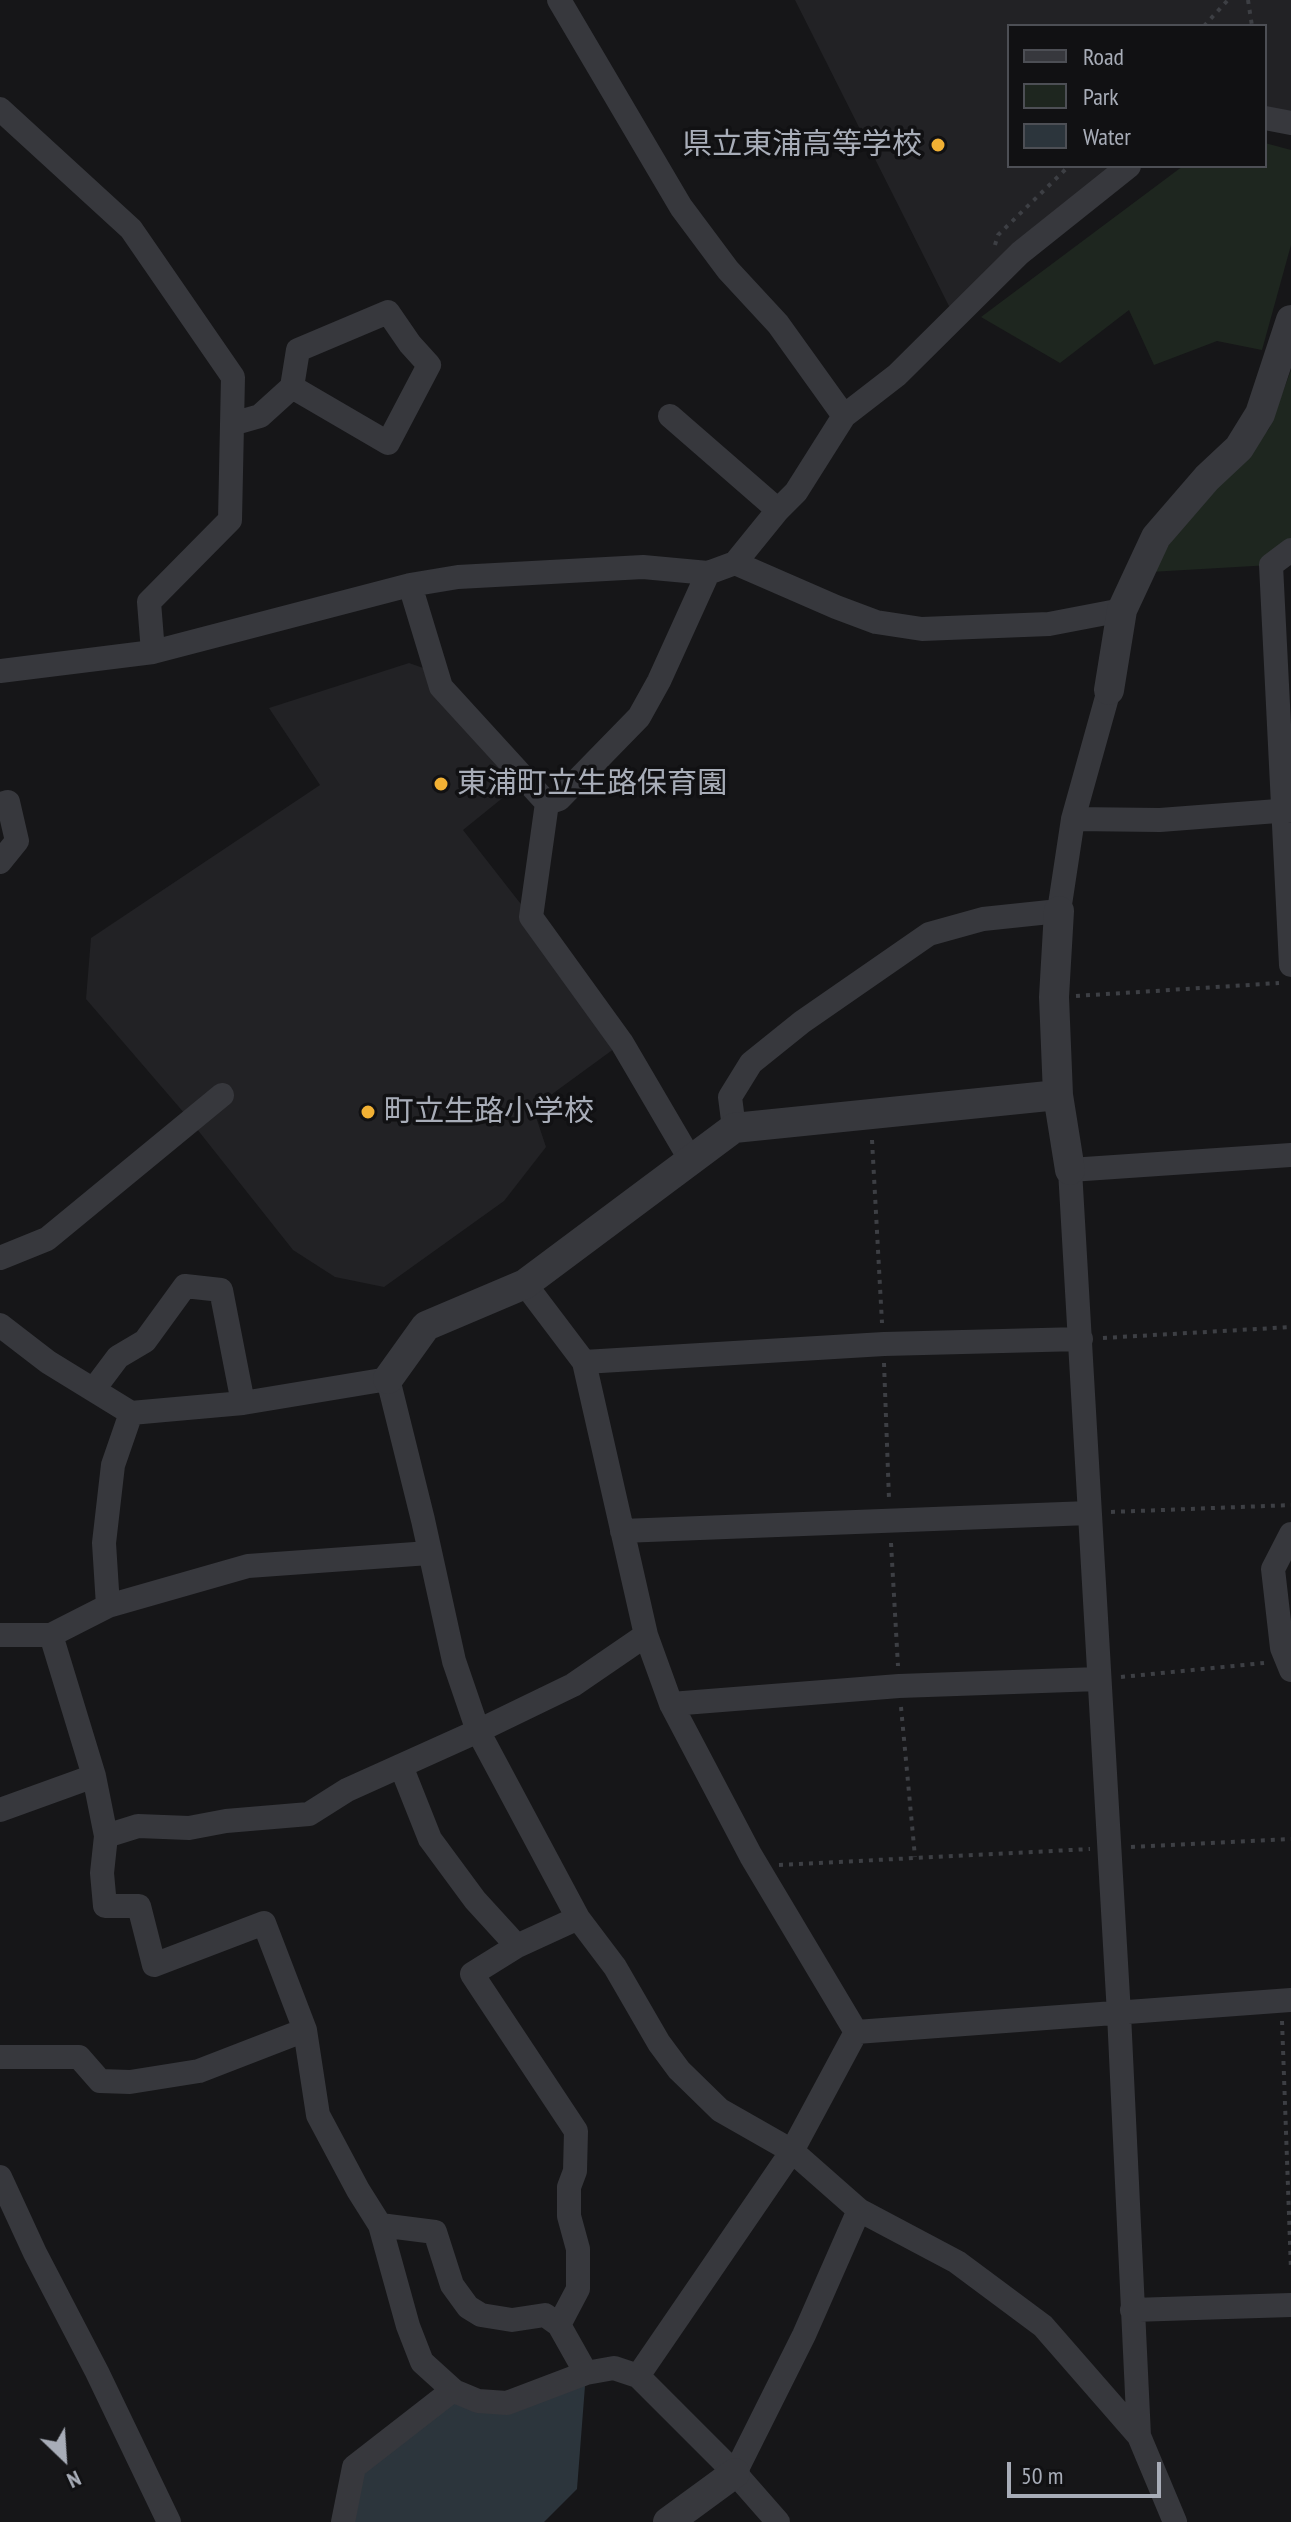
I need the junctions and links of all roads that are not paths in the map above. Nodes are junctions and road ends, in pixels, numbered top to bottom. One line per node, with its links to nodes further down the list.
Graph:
1 (559, 0): 9 (street)
2 (0, 109): 10 (street)
3 (1267, 118): 4 (street)
4 (1291, 123)
5 (1126, 168): 9 (street)
6 (1291, 320): 16 (street)
7 (292, 387): 7 (street); 10 (street)
8 (670, 416): 11 (street)
9 (844, 416): 11 (street)
10 (232, 424): 17 (street)
11 (778, 510): 13 (street)
12 (1291, 550): 22 (street)
13 (735, 563): 14 (street); 16 (street)
14 (708, 573): 15 (street); 20 (street)
15 (410, 585): 17 (street); 20 (street)
16 (1122, 610): 19 (street)
17 (153, 652): 18 (street)
18 (0, 671)
19 (1109, 690): 23 (street)
20 (547, 803): 31 (street)
21 (0, 804): 24 (street)
22 (1287, 810): 23 (street); 26 (street)
23 (1073, 819): 25 (street)
24 (0, 862)
25 (1059, 911): 28 (street); 29 (street)
26 (1291, 965)
27 (222, 1095): 33 (street)
28 (1058, 1095): 29 (street); 32 (street)
29 (734, 1128): 31 (street)
30 (1291, 1155): 32 (street)
31 (690, 1159): 34 (street)
32 (1070, 1170): 36 (street)
33 (0, 1258)
34 (525, 1284): 37 (street); 38 (street)
35 (0, 1325): 39 (street)
36 (1081, 1339): 37 (street); 42 (street)
37 (584, 1362): 43 (street)
38 (388, 1379): 40 (street); 45 (street)
39 (94, 1389): 40 (street); 41 (street)
40 (243, 1403): 41 (street)
41 (131, 1413): 46 (street)
42 (1089, 1513): 43 (street); 51 (street)
43 (622, 1531): 49 (street)
44 (1291, 1534): 50 (street)
45 (429, 1553): 46 (street); 53 (street)
46 (108, 1606): 48 (street)
47 (0, 1635): 48 (street)
48 (51, 1635): 55 (street)
49 (646, 1635): 52 (street); 53 (street)
50 (1289, 1666)
51 (1099, 1679): 52 (street); 61 (street)
52 (671, 1704): 63 (street)
53 (478, 1731): 54 (street); 58 (street)
54 (401, 1766): 57 (street); 59 (street)
55 (94, 1776): 56 (street); 57 (street)
56 (0, 1810)
57 (106, 1836): 62 (street)
58 (578, 1918): 59 (street); 65 (street)
59 (517, 1946): 71 (street)
60 (1286, 2000): 61 (street)
61 (1119, 2014): 63 (street); 70 (street)
62 (305, 2030): 64 (street); 68 (street)
63 (856, 2032): 65 (street)
64 (0, 2057)
65 (792, 2151): 67 (street); 73 (street)
66 (0, 2177): 77 (street)
67 (859, 2210): 75 (street); 76 (street)
68 (380, 2225): 71 (street); 74 (street)
69 (1291, 2305): 70 (street)
70 (1132, 2310): 75 (street)
71 (559, 2325): 72 (street)
72 (586, 2373): 73 (street); 74 (street)
73 (638, 2376): 76 (street)
74 (453, 2390): 78 (street)
75 (1139, 2436): 81 (street)
76 (735, 2473): 79 (street); 80 (street)
77 (169, 2522)
78 (343, 2522)
79 (668, 2522)
80 (778, 2522)
81 (1175, 2522)

